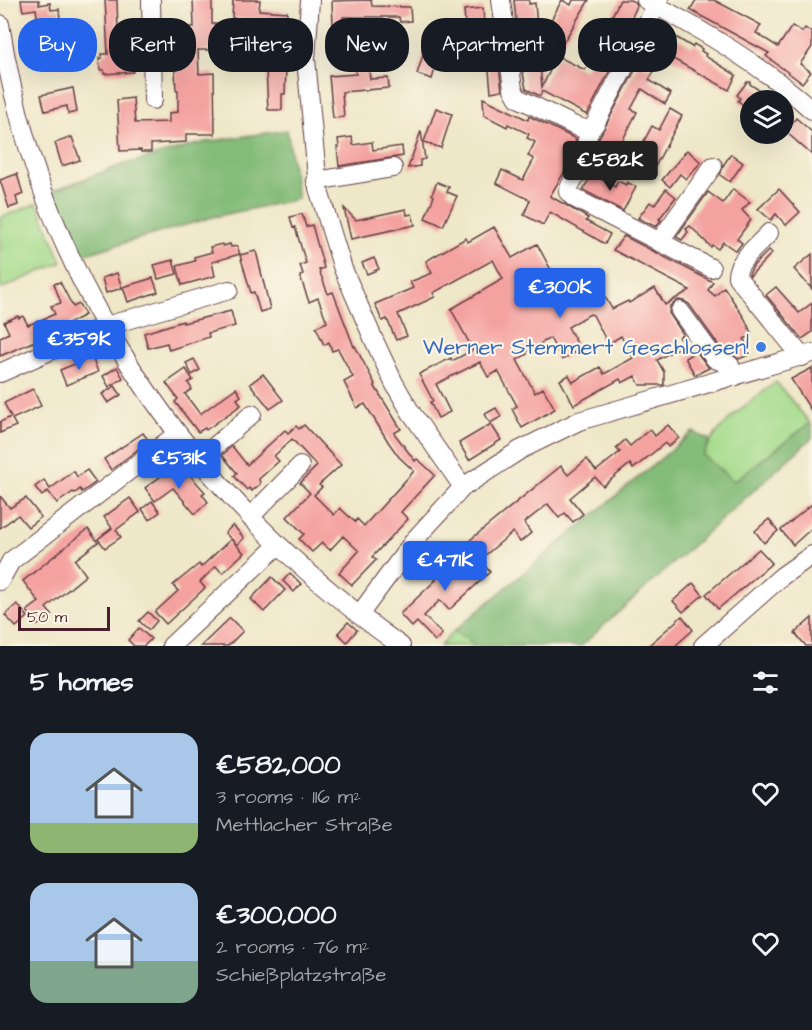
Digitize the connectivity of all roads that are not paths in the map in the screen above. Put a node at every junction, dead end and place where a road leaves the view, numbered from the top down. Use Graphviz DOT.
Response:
graph roads {
  1 [pos="151,0"];
  2 [pos="310,0"];
  3 [pos="501,0"];
  4 [pos="653,2"];
  5 [pos="0,24"];
  6 [pos="153,100"];
  7 [pos="812,110"];
  8 [pos="589,130"];
  9 [pos="713,166"];
  10 [pos="393,168"];
  11 [pos="316,181"];
  12 [pos="769,233"];
  13 [pos="659,242"];
  14 [pos="711,268"];
  15 [pos="229,290"];
  16 [pos="680,311"];
  17 [pos="106,326"];
  18 [pos="805,360"];
  19 [pos="0,373"];
  20 [pos="734,377"];
  21 [pos="252,414"];
  22 [pos="177,435"];
  23 [pos="199,460"];
  24 [pos="300,466"];
  25 [pos="463,487"];
  26 [pos="250,517"];
  27 [pos="277,546"];
  28 [pos="812,555"];
  29 [pos="0,581"];
  30 [pos="359,615"];
  31 [pos="393,644"];
  32 [pos="171,646"];
  33 [pos="703,646"];
  1 -- 6 [label="street"];
  2 -- 11 [label="street"];
  3 -- 8 [label="street"];
  4 -- 7 [label="street"];
  4 -- 8 [label="street"];
  5 -- 17 [label="street"];
  8 -- 13 [label="street"];
  9 -- 13 [label="street"];
  10 -- 11 [label="street"];
  11 -- 25 [label="street"];
  12 -- 18 [label="street"];
  13 -- 14 [label="street"];
  15 -- 17 [label="street"];
  16 -- 20 [label="street"];
  17 -- 19 [label="street"];
  17 -- 22 [label="street"];
  18 -- 20 [label="street"];
  20 -- 25 [label="street"];
  21 -- 23 [label="street"];
  22 -- 23 [label="street"];
  22 -- 29 [label="street"];
  23 -- 26 [label="street"];
  24 -- 26 [label="street"];
  25 -- 30 [label="street"];
  26 -- 27 [label="street"];
  27 -- 30 [label="street"];
  27 -- 32 [label="street"];
  28 -- 33 [label="street"];
  30 -- 31 [label="street"];
}
